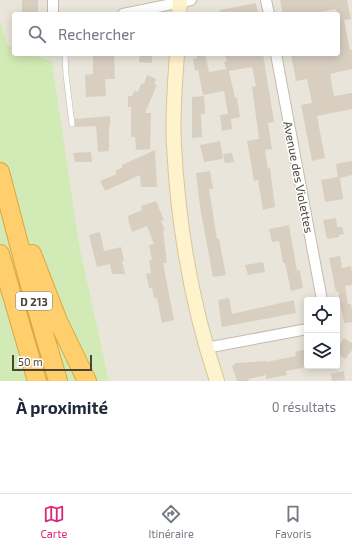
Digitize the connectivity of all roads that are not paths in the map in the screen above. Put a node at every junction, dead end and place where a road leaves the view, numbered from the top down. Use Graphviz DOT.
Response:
graph roads {
  1 [pos="53,0"];
  2 [pos="266,0"];
  3 [pos="182,4"];
  4 [pos="53,12"];
  5 [pos="135,12"];
  6 [pos="269,12"];
  7 [pos="65,56"];
  8 [pos="176,56"];
  9 [pos="276,56"];
  10 [pos="72,124"];
  11 [pos="0,172"];
  12 [pos="11,220"];
  13 [pos="0,254"];
  14 [pos="321,297"];
  15 [pos="304,329"];
  16 [pos="206,348"];
  17 [pos="37,381"];
  18 [pos="58,381"];
  19 [pos="87,381"];
  20 [pos="217,381"];
  1 -- 4 [label="street"];
  2 -- 6 [label="street"];
  3 -- 5 [label="street"];
  7 -- 10 [label="lane"];
  8 -- 16 [label="street"];
  9 -- 14 [label="street, Avenue des Violettes"];
  11 -- 12 [label="highway, D 213"];
  12 -- 18 [label="highway, D 213"];
  12 -- 19 [label="highway"];
  13 -- 17 [label="highway, D 213"];
  15 -- 16 [label="street"];
  16 -- 20 [label="street"];
}
